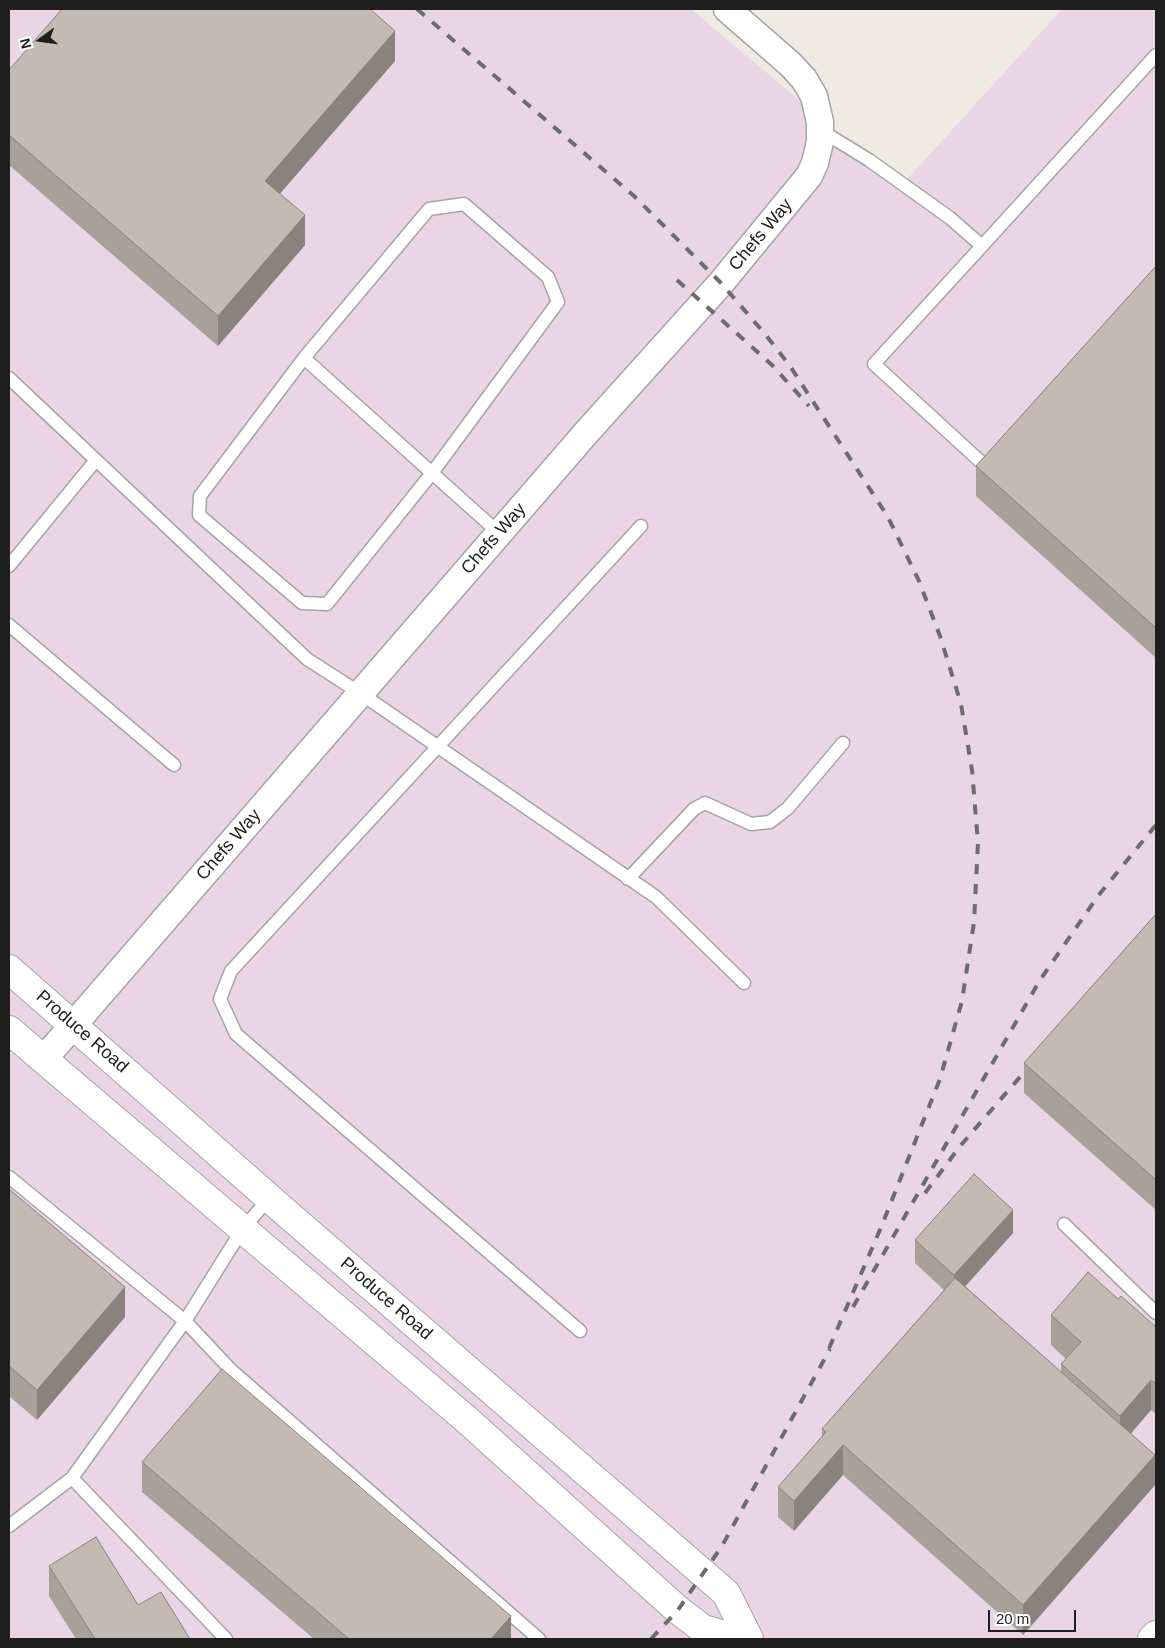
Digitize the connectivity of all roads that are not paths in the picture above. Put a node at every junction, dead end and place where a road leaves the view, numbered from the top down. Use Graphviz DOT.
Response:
graph roads {
  1 [pos="726,9"];
  2 [pos="1156,55"];
  3 [pos="820,130"];
  4 [pos="982,246"];
  5 [pos="304,358"];
  6 [pos="9,378"];
  7 [pos="96,460"];
  8 [pos="982,463"];
  9 [pos="432,473"];
  10 [pos="641,526"];
  11 [pos="499,533"];
  12 [pos="9,566"];
  13 [pos="9,625"];
  14 [pos="360,693"];
  15 [pos="843,742"];
  16 [pos="439,748"];
  17 [pos="174,765"];
  18 [pos="628,878"];
  19 [pos="9,969"];
  20 [pos="744,983"];
  21 [pos="74,1024"];
  22 [pos="9,1030"];
  23 [pos="44,1060"];
  24 [pos="9,1177"];
  25 [pos="269,1198"];
  26 [pos="1064,1224"];
  27 [pos="242,1230"];
  28 [pos="1156,1313"];
  29 [pos="185,1321"];
  30 [pos="580,1331"];
  31 [pos="72,1478"];
  32 [pos="9,1526"];
  33 [pos="1156,1635"];
  34 [pos="226,1639"];
  35 [pos="540,1639"];
  36 [pos="739,1639"];
  37 [pos="749,1639"];
  38 [pos="1152,1639"];
  1 -- 3 [label="street, Chefs Way"];
  2 -- 4 [label="lane"];
  3 -- 4 [label="lane"];
  3 -- 11 [label="street, Chefs Way"];
  4 -- 8 [label="lane"];
  5 -- 9 [label="lane"];
  5 -- 9 [label="lane"];
  5 -- 9 [label="lane"];
  6 -- 7 [label="lane"];
  7 -- 12 [label="lane"];
  7 -- 14 [label="lane"];
  9 -- 11 [label="lane"];
  10 -- 16 [label="lane"];
  11 -- 14 [label="street, Chefs Way"];
  13 -- 17 [label="lane"];
  14 -- 16 [label="lane"];
  14 -- 21 [label="street, Chefs Way"];
  15 -- 18 [label="lane"];
  16 -- 18 [label="lane"];
  16 -- 30 [label="lane"];
  18 -- 20 [label="lane"];
  19 -- 21 [label="street, Produce Road"];
  21 -- 23 [label="street, Chefs Way"];
  21 -- 25 [label="street, Produce Road"];
  22 -- 23 [label="street"];
  23 -- 27 [label="street"];
  24 -- 29 [label="lane"];
  25 -- 27 [label="lane"];
  25 -- 37 [label="street, Produce Road"];
  26 -- 28 [label="lane"];
  27 -- 29 [label="lane"];
  27 -- 36 [label="street"];
  29 -- 31 [label="lane"];
  29 -- 35 [label="lane"];
  31 -- 32 [label="lane"];
  31 -- 34 [label="lane"];
  33 -- 38 [label="street"];
}
